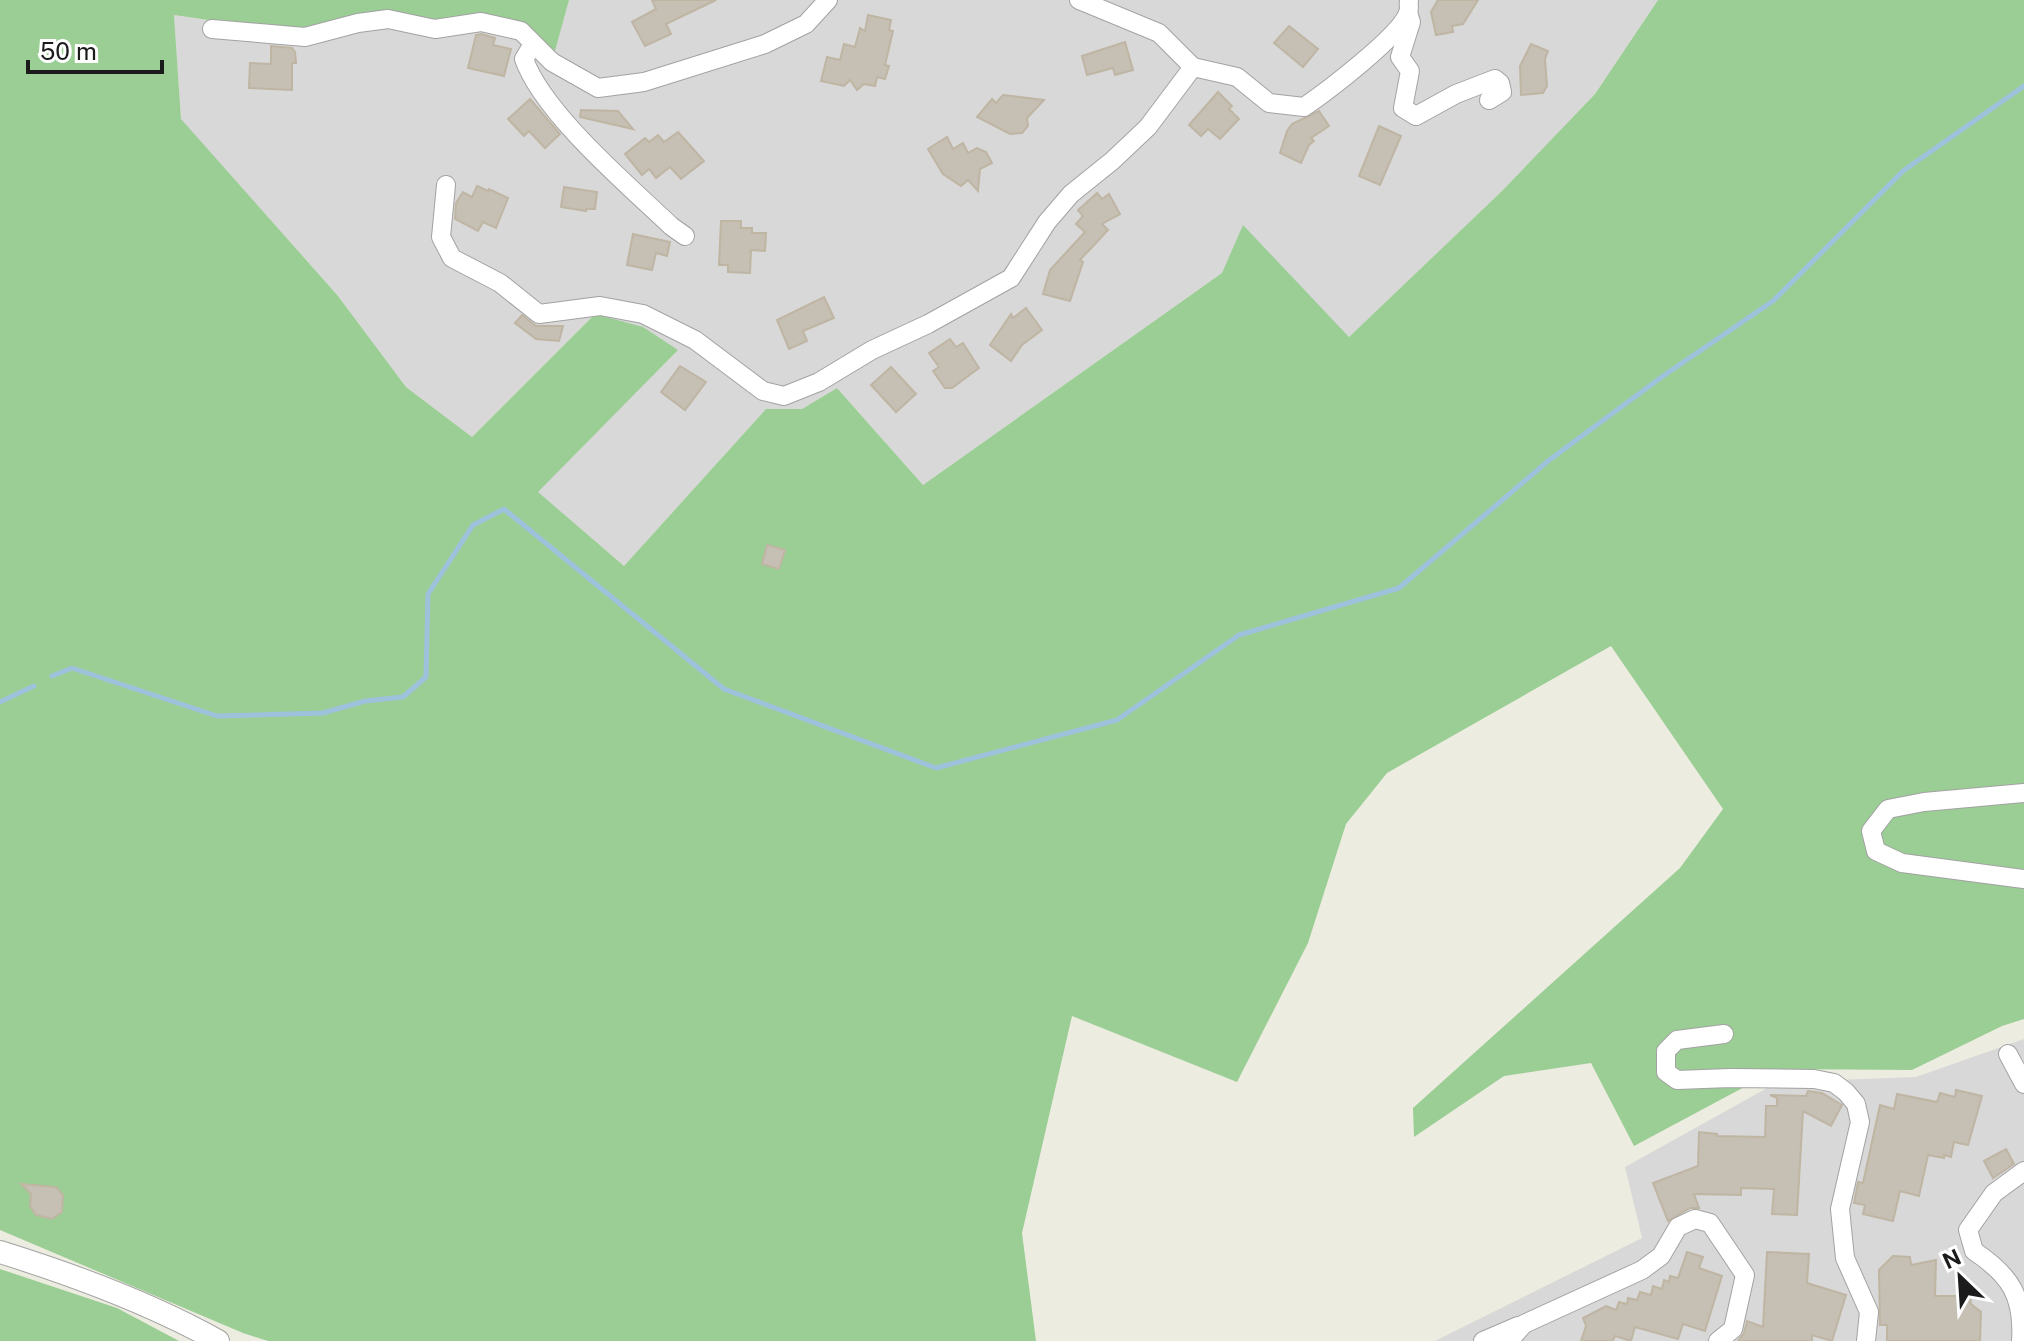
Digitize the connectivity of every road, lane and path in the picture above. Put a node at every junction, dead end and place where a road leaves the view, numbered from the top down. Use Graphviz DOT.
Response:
graph roads {
  1 [pos="828,0"];
  2 [pos="1079,0"];
  3 [pos="1408,7"];
  4 [pos="212,29"];
  5 [pos="533,44"];
  6 [pos="1193,67"];
  7 [pos="1489,100"];
  8 [pos="446,185"];
  9 [pos="685,236"];
  10 [pos="2024,793"];
  11 [pos="2024,879"];
  12 [pos="1724,1034"];
  13 [pos="2008,1054"];
  14 [pos="2024,1084"];
  15 [pos="2024,1171"];
  16 [pos="0,1252"];
  17 [pos="1524,1324"];
  18 [pos="218,1341"];
  19 [pos="1483,1341"];
  20 [pos="1509,1341"];
  21 [pos="1718,1341"];
  22 [pos="1866,1341"];
  23 [pos="2021,1341"];
  1 -- 5 [label="street"];
  2 -- 6 [label="street"];
  3 -- 6 [label="street"];
  3 -- 7 [label="street"];
  4 -- 5 [label="street"];
  5 -- 9 [label="street"];
  6 -- 8 [label="street"];
  10 -- 11 [label="street"];
  12 -- 22 [label="street"];
  13 -- 14 [label="street"];
  15 -- 23 [label="street"];
  16 -- 18 [label="street"];
  17 -- 19 [label="street"];
  17 -- 20 [label="street"];
  17 -- 21 [label="street"];
}
